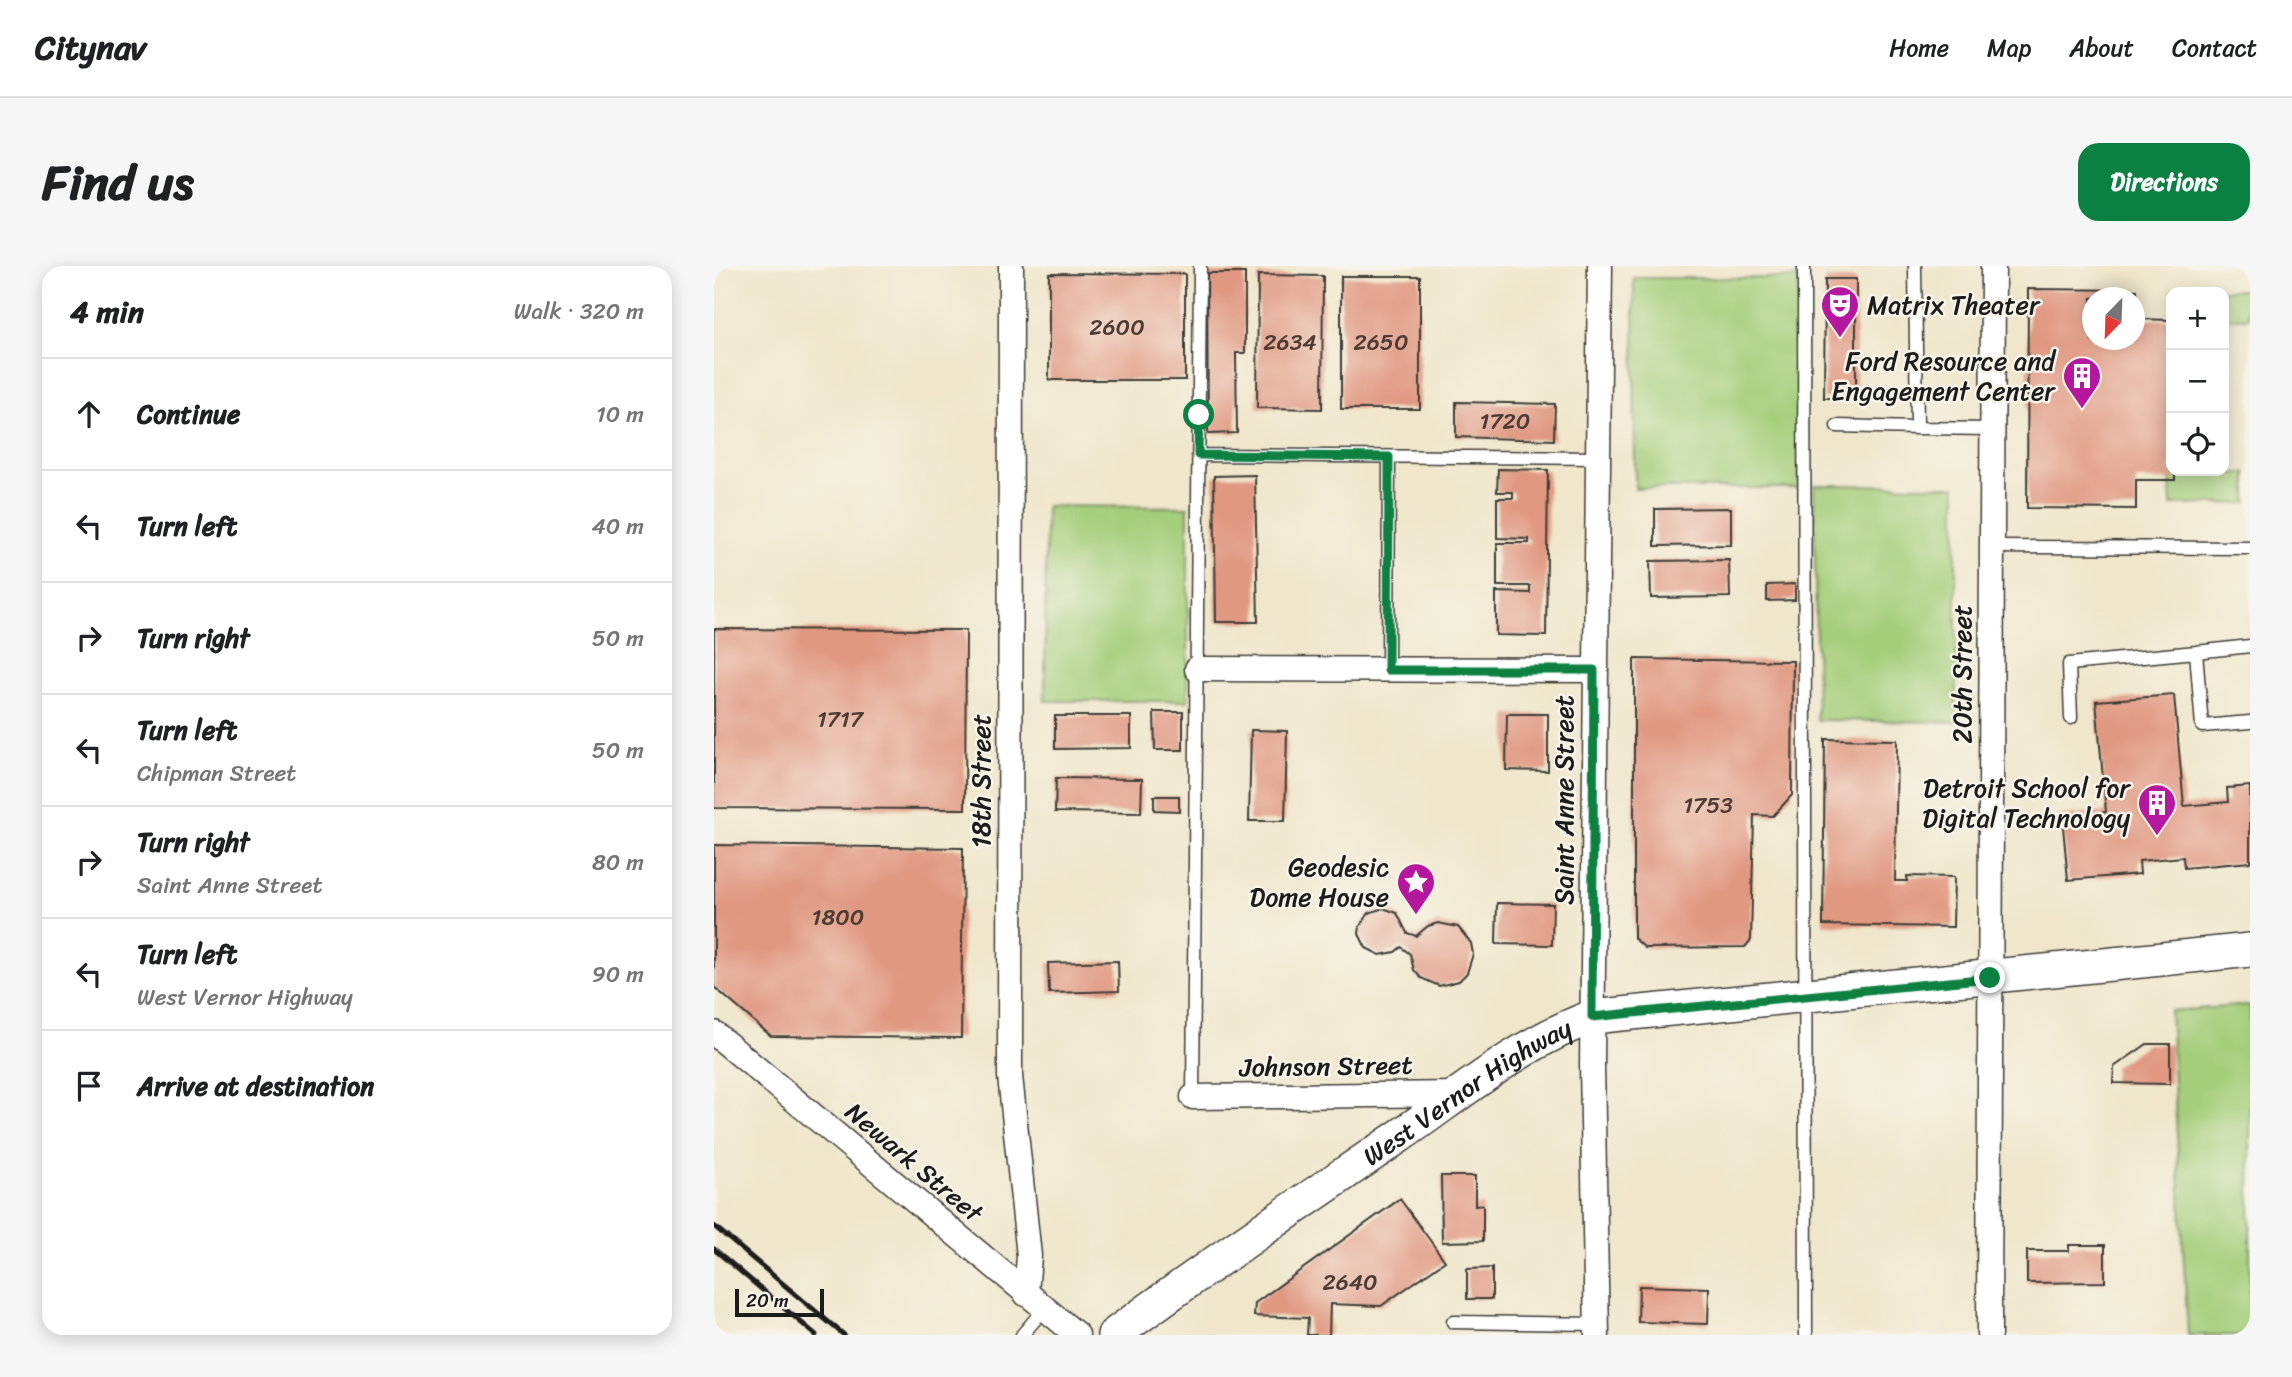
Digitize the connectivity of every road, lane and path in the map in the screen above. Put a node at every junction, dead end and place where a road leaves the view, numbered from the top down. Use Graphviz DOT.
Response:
graph roads {
  1 [pos="1011,266"];
  2 [pos="1200,266"];
  3 [pos="1600,266"];
  4 [pos="1804,266"];
  5 [pos="1914,266"];
  6 [pos="1993,266"];
  7 [pos="1837,426"];
  8 [pos="1917,428"];
  9 [pos="1992,429"];
  10 [pos="1198,455"];
  11 [pos="1389,457"];
  12 [pos="1600,458"];
  13 [pos="1992,547"];
  14 [pos="2250,548"];
  15 [pos="2250,646"];
  16 [pos="2196,652"];
  17 [pos="1197,669"];
  18 [pos="1388,670"];
  19 [pos="1594,670"];
  20 [pos="2071,718"];
  21 [pos="2250,722"];
  22 [pos="2250,950"];
  23 [pos="1990,978"];
  24 [pos="1805,996"];
  25 [pos="1592,1017"];
  26 [pos="714,1033"];
  27 [pos="1461,1094"];
  28 [pos="1193,1097"];
  29 [pos="1035,1302"];
  30 [pos="1452,1322"];
  31 [pos="1597,1330"];
  32 [pos="1022,1335"];
  33 [pos="1077,1335"];
  34 [pos="1114,1335"];
  35 [pos="1806,1335"];
  36 [pos="1989,1335"];
  1 -- 29 [label="street, 18th Street"];
  2 -- 10 [label="lane"];
  3 -- 12 [label="street, Saint Anne Street"];
  4 -- 24 [label="lane"];
  5 -- 8 [label="lane"];
  6 -- 9 [label="street, 20th Street"];
  7 -- 8 [label="lane"];
  8 -- 9 [label="lane"];
  9 -- 13 [label="street, 20th Street"];
  10 -- 11 [label="lane"];
  10 -- 17 [label="lane"];
  11 -- 12 [label="lane"];
  11 -- 18 [label="lane"];
  12 -- 19 [label="street, Saint Anne Street"];
  13 -- 14 [label="lane"];
  13 -- 23 [label="street, 20th Street"];
  15 -- 16 [label="lane"];
  16 -- 20 [label="lane"];
  16 -- 21 [label="lane"];
  17 -- 18 [label="street"];
  17 -- 28 [label="lane"];
  18 -- 19 [label="street"];
  19 -- 25 [label="street, Saint Anne Street"];
  22 -- 23 [label="street, West Vernor Highway"];
  23 -- 24 [label="street, West Vernor Highway"];
  23 -- 36 [label="street, 20th Street"];
  24 -- 25 [label="street, West Vernor Highway"];
  24 -- 35 [label="lane"];
  25 -- 27 [label="street, West Vernor Highway"];
  25 -- 31 [label="street, Saint Anne Street"];
  26 -- 29 [label="street, Newark Street"];
  27 -- 28 [label="street, Johnson Street"];
  27 -- 34 [label="street, West Vernor Highway"];
  29 -- 32 [label="lane"];
  29 -- 33 [label="street, Newark Street"];
  30 -- 31 [label="lane"];
}
